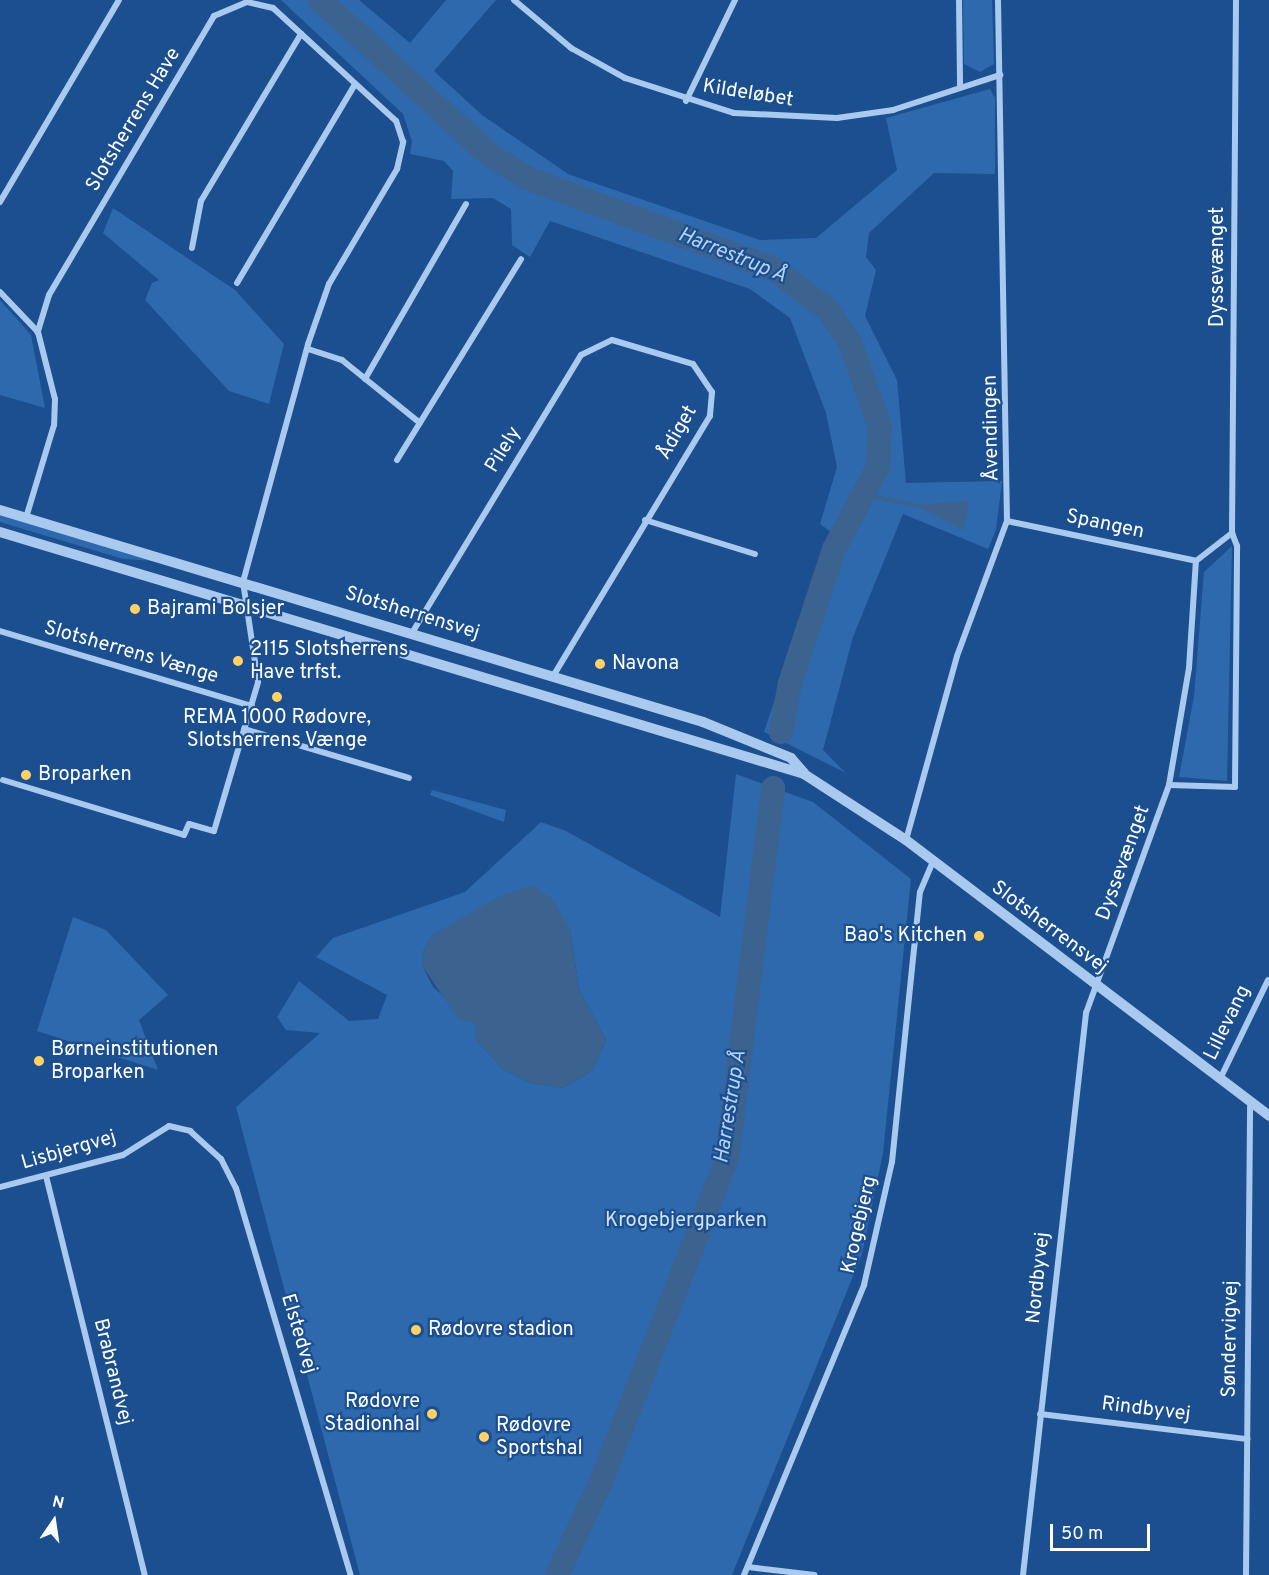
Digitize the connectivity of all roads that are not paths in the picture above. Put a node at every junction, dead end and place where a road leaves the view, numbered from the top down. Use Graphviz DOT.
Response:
graph roads {
  1 [pos="119,0"];
  2 [pos="514,0"];
  3 [pos="735,0"];
  4 [pos="959,0"];
  5 [pos="998,0"];
  6 [pos="1236,0"];
  7 [pos="301,34"];
  8 [pos="1000,75"];
  9 [pos="355,84"];
  10 [pos="960,87"];
  11 [pos="686,101"];
  12 [pos="0,202"];
  13 [pos="466,204"];
  14 [pos="192,248"];
  15 [pos="521,259"];
  16 [pos="237,283"];
  17 [pos="0,292"];
  18 [pos="38,332"];
  19 [pos="308,349"];
  20 [pos="658,353"];
  21 [pos="365,379"];
  22 [pos="420,423"];
  23 [pos="397,460"];
  24 [pos="0,510"];
  25 [pos="26,518"];
  26 [pos="645,520"];
  27 [pos="1007,521"];
  28 [pos="0,532"];
  29 [pos="1232,533"];
  30 [pos="755,554"];
  31 [pos="1196,561"];
  32 [pos="243,582"];
  33 [pos="246,607"];
  34 [pos="0,631"];
  35 [pos="412,633"];
  36 [pos="554,675"];
  37 [pos="252,706"];
  38 [pos="244,729"];
  39 [pos="804,774"];
  40 [pos="409,778"];
  41 [pos="3,780"];
  42 [pos="1169,785"];
  43 [pos="906,840"];
  44 [pos="933,862"];
  45 [pos="1268,980"];
  46 [pos="1096,986"];
  47 [pos="1219,1080"];
  48 [pos="1250,1103"];
  49 [pos="1269,1116"];
  50 [pos="177,1126"];
  51 [pos="46,1176"];
  52 [pos="0,1187"];
  53 [pos="1040,1414"];
  54 [pos="1247,1439"];
  55 [pos="748,1567"];
  56 [pos="145,1575"];
  57 [pos="351,1575"];
  58 [pos="744,1575"];
  59 [pos="815,1575"];
  60 [pos="1023,1575"];
  61 [pos="1246,1575"];
  1 -- 12 [label="street"];
  2 -- 11 [label="street, Kildeløbet"];
  3 -- 11 [label="street"];
  4 -- 10 [label="street"];
  5 -- 8 [label="street, Åvendingen"];
  6 -- 29 [label="street, Dyssevænget"];
  7 -- 9 [label="street, Slotsherrens Have"];
  7 -- 14 [label="street"];
  7 -- 18 [label="street, Slotsherrens Have"];
  8 -- 10 [label="street, Kildeløbet"];
  8 -- 27 [label="street, Åvendingen"];
  9 -- 16 [label="street"];
  9 -- 19 [label="street, Slotsherrens Have"];
  10 -- 11 [label="street, Kildeløbet"];
  13 -- 21 [label="street"];
  15 -- 22 [label="street"];
  17 -- 18 [label="street"];
  18 -- 25 [label="street"];
  19 -- 21 [label="street"];
  19 -- 32 [label="street, Slotsherrens Have"];
  20 -- 26 [label="street, Ådiget"];
  20 -- 35 [label="street, Pilely"];
  21 -- 22 [label="street"];
  22 -- 23 [label="street"];
  24 -- 25 [label="street, Slotsherrensvej"];
  25 -- 32 [label="street, Slotsherrensvej"];
  26 -- 30 [label="street"];
  26 -- 36 [label="street, Ådiget"];
  27 -- 31 [label="street, Spangen"];
  27 -- 43 [label="street, Åvendingen"];
  28 -- 33 [label="street, Slotsherrensvej"];
  29 -- 31 [label="street"];
  29 -- 42 [label="street, Dyssevænget"];
  31 -- 42 [label="street, Dyssevænget"];
  32 -- 33 [label="street"];
  32 -- 35 [label="street, Slotsherrensvej"];
  33 -- 37 [label="street"];
  33 -- 39 [label="street, Slotsherrensvej"];
  34 -- 37 [label="street, Slotsherrens Vænge"];
  35 -- 36 [label="street, Slotsherrensvej"];
  36 -- 39 [label="street, Slotsherrensvej"];
  37 -- 38 [label="street"];
  38 -- 40 [label="street"];
  38 -- 41 [label="street"];
  39 -- 43 [label="street, Slotsherrensvej"];
  42 -- 46 [label="street, Dyssevænget"];
  43 -- 44 [label="street, Slotsherrensvej"];
  44 -- 46 [label="street, Slotsherrensvej"];
  44 -- 55 [label="street, Krogebjerg"];
  45 -- 47 [label="street, Lillevang"];
  46 -- 47 [label="street, Slotsherrensvej"];
  46 -- 53 [label="street, Nordbyvej"];
  47 -- 48 [label="street, Slotsherrensvej"];
  48 -- 49 [label="street, Slotsherrensvej"];
  48 -- 54 [label="street, Søndervigvej"];
  50 -- 51 [label="street, Lisbjergvej"];
  50 -- 57 [label="street, Elstedvej"];
  51 -- 52 [label="street, Lisbjergvej"];
  51 -- 56 [label="street, Brabrandvej"];
  53 -- 54 [label="street, Rindbyvej"];
  53 -- 60 [label="street, Nordbyvej"];
  54 -- 61 [label="street, Søndervigvej"];
  55 -- 58 [label="street, Krogebjerg"];
  55 -- 59 [label="street"];
}
